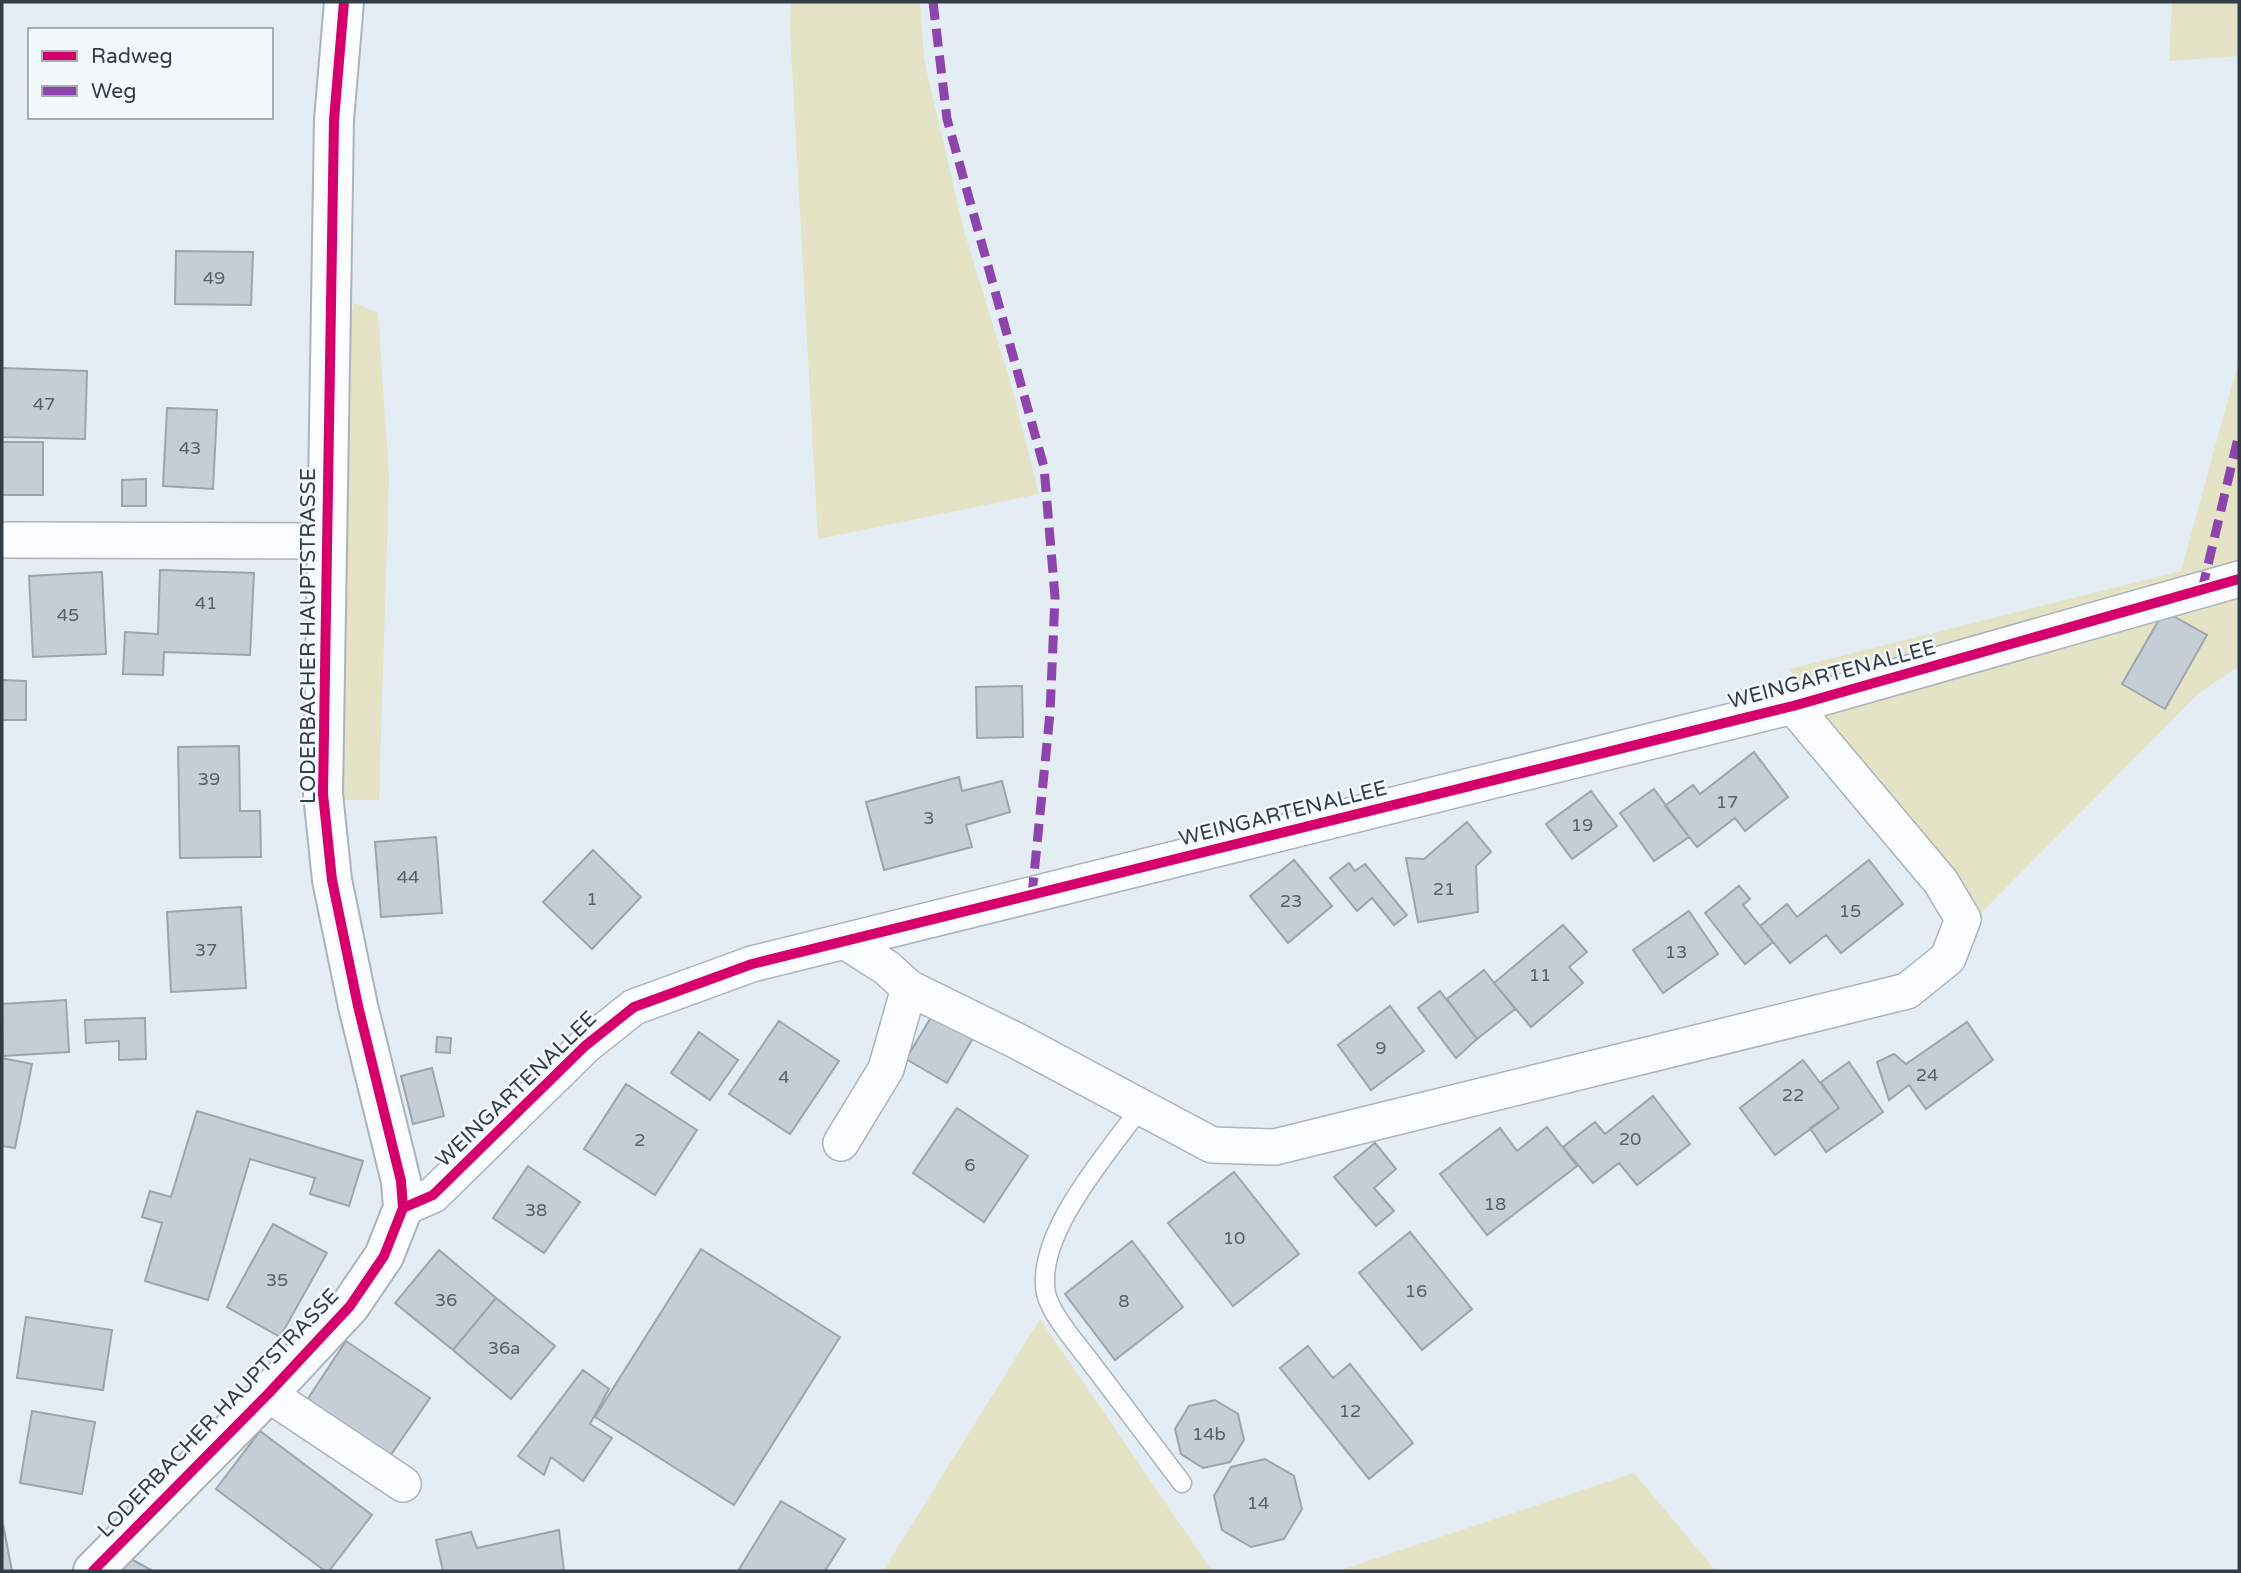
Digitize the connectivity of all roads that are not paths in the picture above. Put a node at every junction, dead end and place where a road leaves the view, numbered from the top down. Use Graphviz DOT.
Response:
graph roads {
  1 [pos="344,2"];
  2 [pos="7,540"];
  3 [pos="327,541"];
  4 [pos="2239,579"];
  5 [pos="1793,706"];
  6 [pos="845,941"];
  7 [pos="909,988"];
  8 [pos="1140,1107"];
  9 [pos="841,1143"];
  10 [pos="403,1208"];
  11 [pos="268,1394"];
  12 [pos="1182,1483"];
  13 [pos="402,1484"];
  14 [pos="93,1571"];
  1 -- 3 [label="street, LODERBACHER HAUPTSTRASSE"];
  2 -- 3 [label="street, LODERBACHER HAUPTSTRASSE"];
  3 -- 10 [label="street, LODERBACHER HAUPTSTRASSE"];
  4 -- 5 [label="street, WEINGARTENALLEE"];
  5 -- 6 [label="street, WEINGARTENALLEE"];
  5 -- 8 [label="street, WEINGARTENALLEE"];
  6 -- 7 [label="street, WEINGARTENALLEE"];
  6 -- 10 [label="street, WEINGARTENALLEE"];
  7 -- 8 [label="street, WEINGARTENALLEE"];
  7 -- 9 [label="street"];
  8 -- 12 [label="lane"];
  10 -- 11 [label="street, LODERBACHER HAUPTSTRASSE"];
  11 -- 13 [label="street, LODERBACHER HAUPTSTRASSE"];
  11 -- 14 [label="street, LODERBACHER HAUPTSTRASSE"];
}
